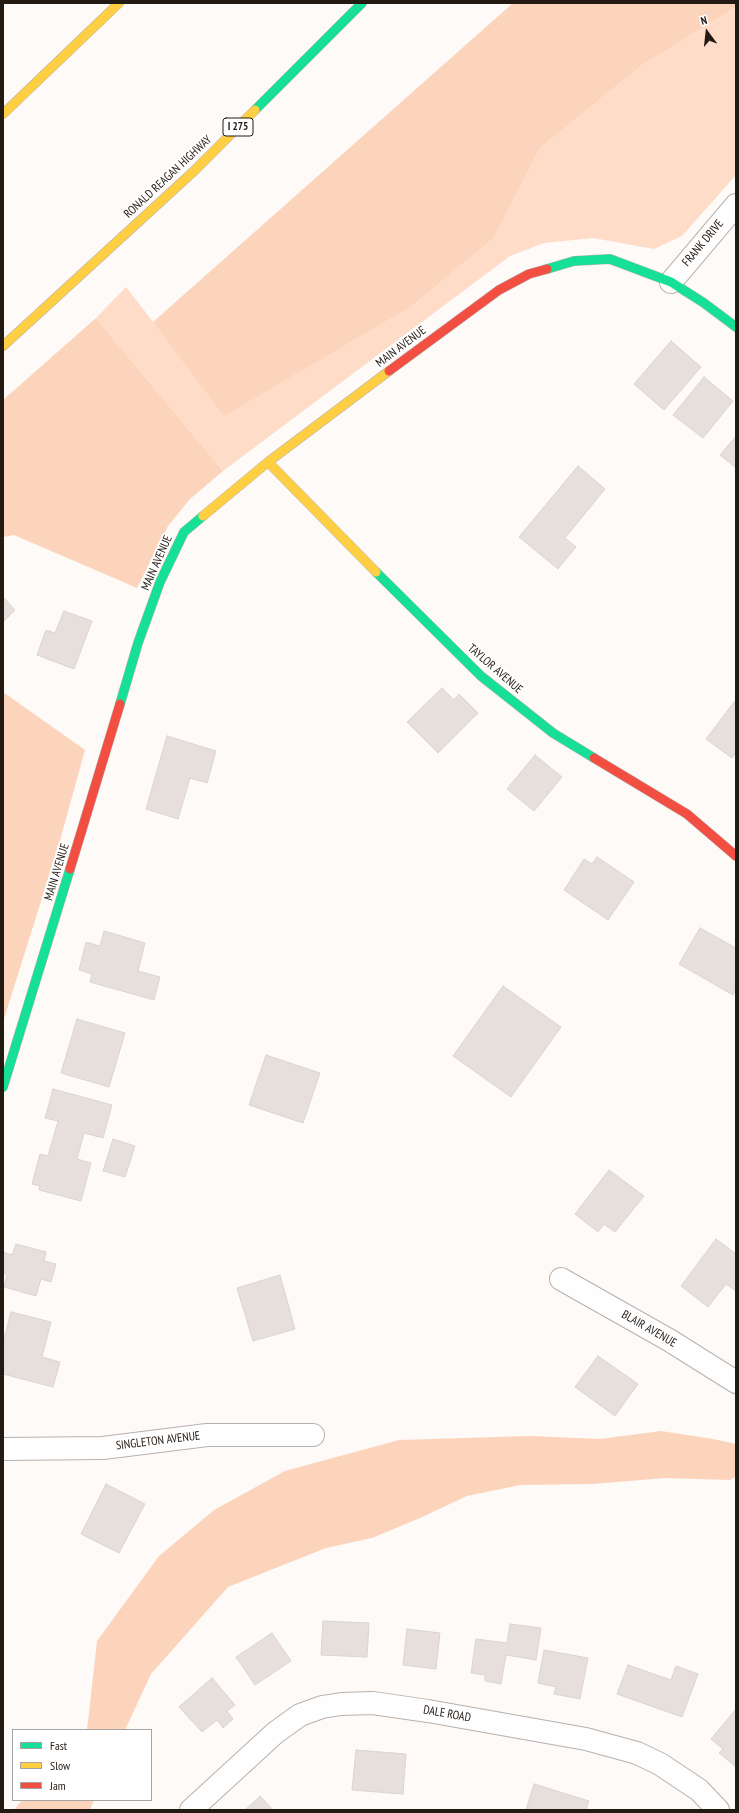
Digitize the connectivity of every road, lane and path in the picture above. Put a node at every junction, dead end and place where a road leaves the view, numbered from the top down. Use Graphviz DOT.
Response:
graph roads {
  1 [pos="119,3"];
  2 [pos="362,3"];
  3 [pos="3,114"];
  4 [pos="736,205"];
  5 [pos="671,282"];
  6 [pos="736,327"];
  7 [pos="3,346"];
  8 [pos="268,462"];
  9 [pos="736,856"];
  10 [pos="3,1087"];
  11 [pos="561,1279"];
  12 [pos="736,1382"];
  13 [pos="313,1435"];
  14 [pos="3,1450"];
  15 [pos="191,1810"];
  16 [pos="718,1810"];
  1 -- 3 [label="main road"];
  2 -- 7 [label="main road, RONALD REAGAN HIGHWAY / I 275"];
  4 -- 5 [label="street, FRANK DRIVE"];
  5 -- 6 [label="main road, MAIN AVENUE"];
  5 -- 8 [label="main road, MAIN AVENUE"];
  8 -- 9 [label="main road, TAYLOR AVENUE"];
  8 -- 10 [label="main road, MAIN AVENUE"];
  11 -- 12 [label="street, BLAIR AVENUE"];
  13 -- 14 [label="street, SINGLETON AVENUE"];
  15 -- 16 [label="street, DALE ROAD"];
}
